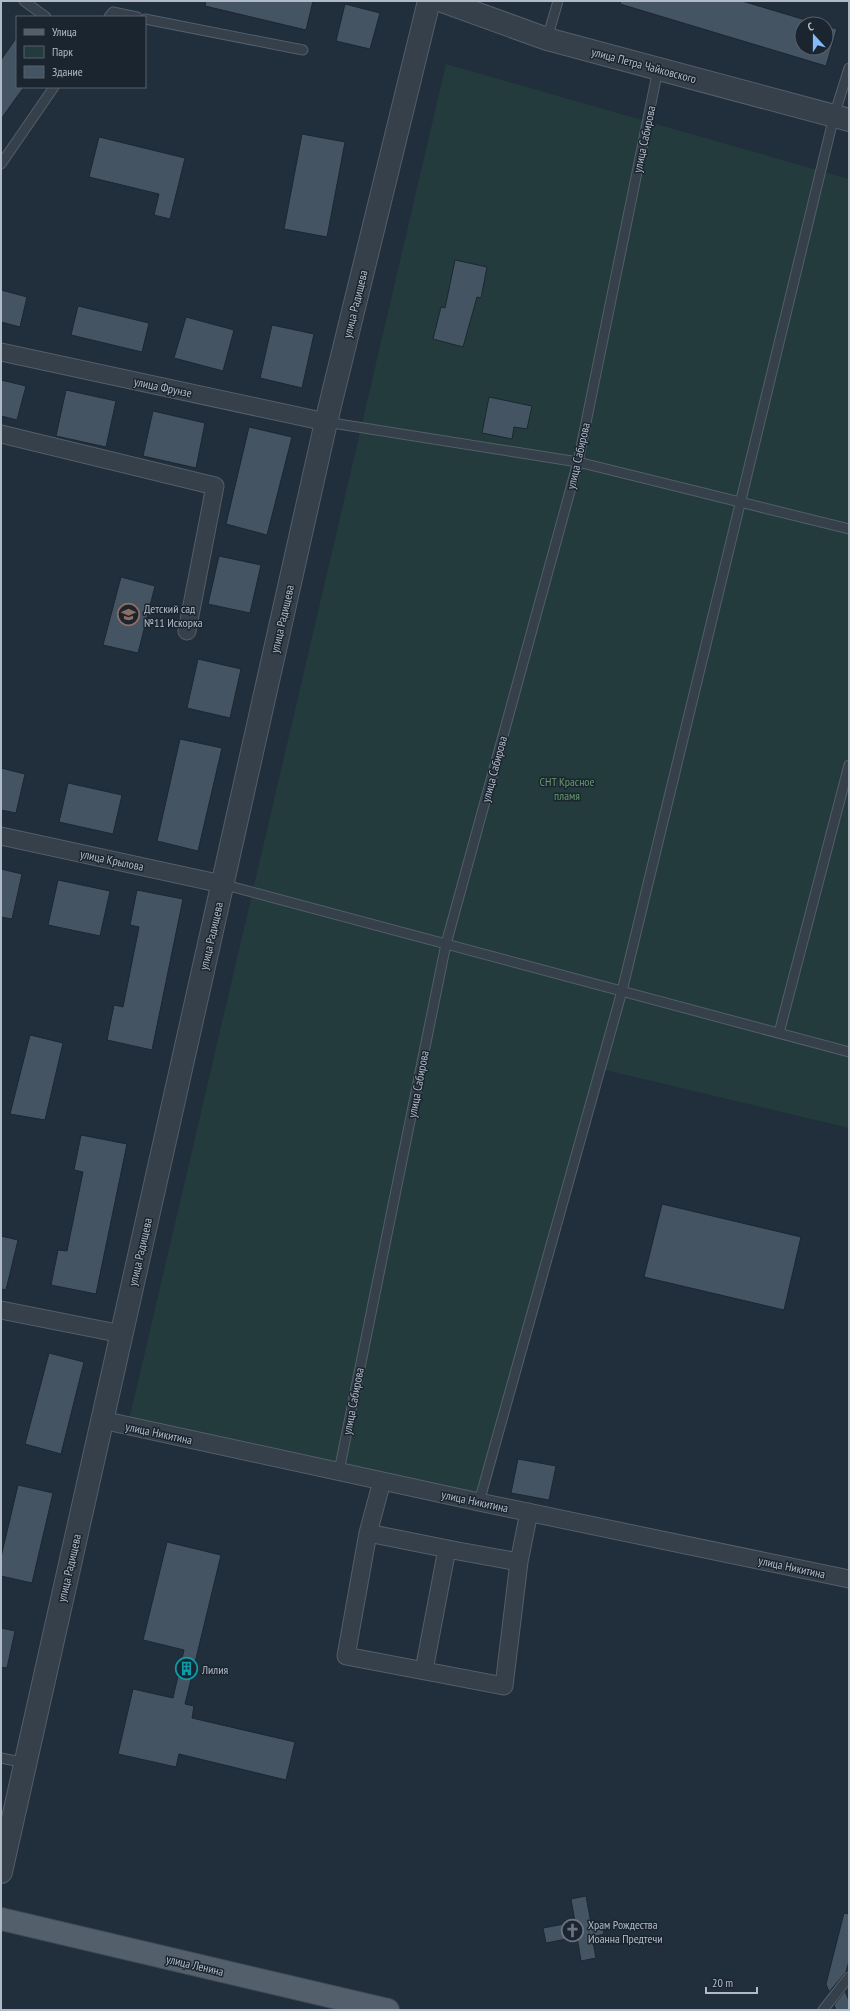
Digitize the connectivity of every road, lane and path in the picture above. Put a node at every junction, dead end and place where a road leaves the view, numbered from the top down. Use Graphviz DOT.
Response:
graph roads {
  1 [pos="24,1"];
  2 [pos="429,1"];
  3 [pos="442,1"];
  4 [pos="558,1"];
  5 [pos="45,16"];
  6 [pos="110,16"];
  7 [pos="132,16"];
  8 [pos="146,19"];
  9 [pos="547,39"];
  10 [pos="303,50"];
  11 [pos="849,68"];
  12 [pos="658,69"];
  13 [pos="53,88"];
  14 [pos="841,118"];
  15 [pos="1,164"];
  16 [pos="1,352"];
  17 [pos="326,422"];
  18 [pos="1,434"];
  19 [pos="578,462"];
  20 [pos="740,502"];
  21 [pos="849,529"];
  22 [pos="187,630"];
  23 [pos="849,766"];
  24 [pos="1,836"];
  25 [pos="222,884"];
  26 [pos="446,944"];
  27 [pos="622,991"];
  28 [pos="779,1033"];
  29 [pos="849,1052"];
  30 [pos="1,1310"];
  31 [pos="122,1334"];
  32 [pos="102,1420"];
  33 [pos="339,1472"];
  34 [pos="382,1481"];
  35 [pos="479,1502"];
  36 [pos="529,1512"];
  37 [pos="368,1533"];
  38 [pos="447,1549"];
  39 [pos="519,1562"];
  40 [pos="849,1579"];
  41 [pos="424,1670"];
  42 [pos="1,1758"];
  43 [pos="26,1763"];
  44 [pos="1,1872"];
  45 [pos="1,1919"];
  46 [pos="849,1977"];
  47 [pos="388,2010"];
  48 [pos="823,2010"];
  1 -- 5 [label="lane"];
  2 -- 17 [label="street, улица Радищева"];
  3 -- 9 [label="street, улица Петра Чайковского"];
  4 -- 9 [label="lane"];
  6 -- 7 [label="lane"];
  8 -- 10 [label="lane"];
  9 -- 12 [label="street, улица Петра Чайковского"];
  11 -- 14 [label="lane"];
  12 -- 14 [label="street, улица Петра Чайковского"];
  12 -- 19 [label="lane, улица Сабирова"];
  13 -- 15 [label="lane"];
  14 -- 20 [label="lane"];
  16 -- 17 [label="street, улица Фрунзе"];
  17 -- 19 [label="lane"];
  17 -- 25 [label="street, улица Радищева"];
  18 -- 22 [label="street"];
  19 -- 20 [label="lane"];
  19 -- 26 [label="lane, улица Сабирова"];
  20 -- 21 [label="lane"];
  20 -- 27 [label="lane"];
  23 -- 28 [label="lane"];
  24 -- 25 [label="street, улица Крылова"];
  25 -- 26 [label="lane"];
  25 -- 31 [label="street, улица Радищева"];
  26 -- 27 [label="lane"];
  26 -- 33 [label="lane, улица Сабирова"];
  27 -- 28 [label="lane"];
  27 -- 35 [label="lane"];
  28 -- 29 [label="lane"];
  30 -- 31 [label="street"];
  31 -- 32 [label="street, улица Радищева"];
  32 -- 33 [label="street, улица Никитина"];
  32 -- 43 [label="street, улица Радищева"];
  33 -- 34 [label="street, улица Никитина"];
  34 -- 35 [label="street, улица Никитина"];
  34 -- 37 [label="street"];
  35 -- 36 [label="street, улица Никитина"];
  36 -- 39 [label="street"];
  36 -- 40 [label="street, улица Никитина"];
  37 -- 38 [label="street"];
  37 -- 41 [label="street"];
  38 -- 39 [label="street"];
  38 -- 41 [label="street"];
  39 -- 41 [label="street"];
  42 -- 43 [label="lane"];
  43 -- 44 [label="street, улица Радищева"];
  45 -- 47 [label="main road, улица Ленина"];
  46 -- 48 [label="lane"];
}
